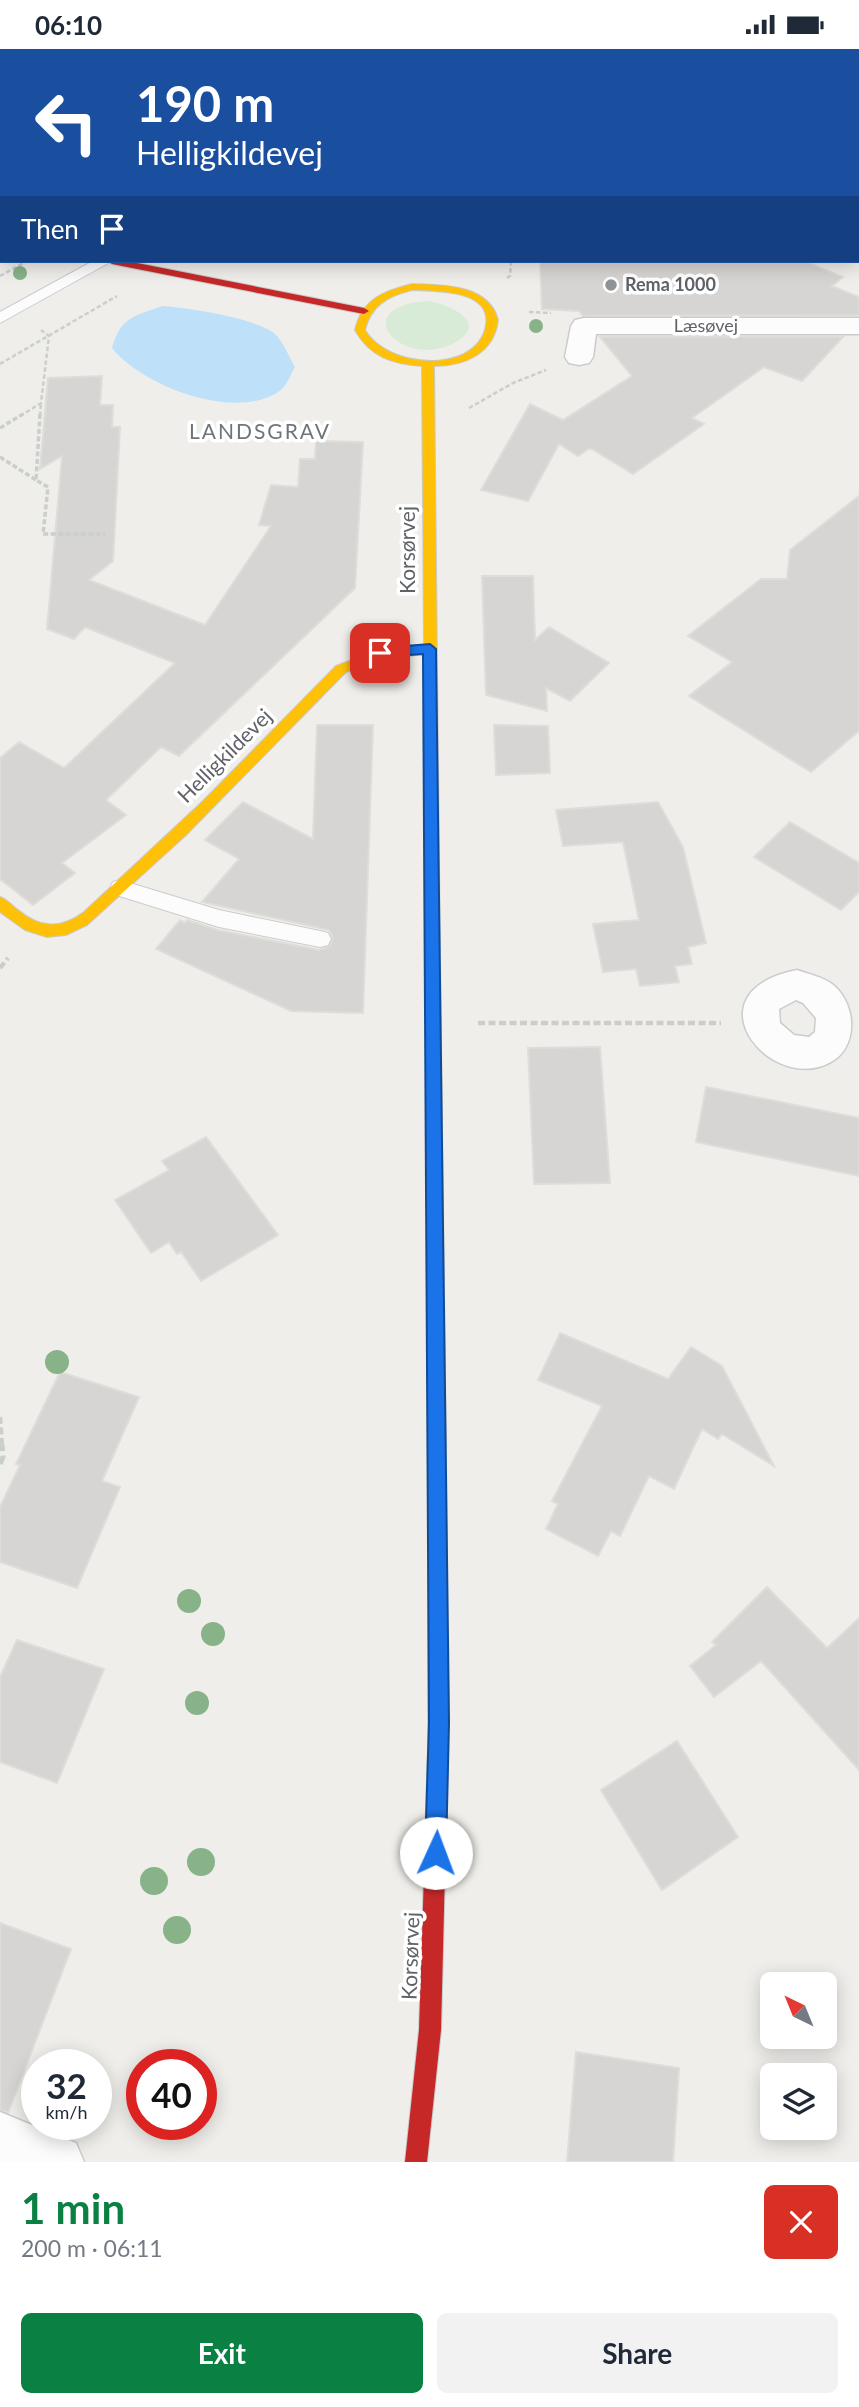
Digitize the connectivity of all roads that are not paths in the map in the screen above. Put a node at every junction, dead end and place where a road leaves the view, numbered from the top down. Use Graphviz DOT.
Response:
graph roads {
  1 [pos="100,263"];
  2 [pos="122,263"];
  3 [pos="364,311"];
  4 [pos="6,314"];
  5 [pos="859,326"];
  6 [pos="579,357"];
  7 [pos="428,364"];
  8 [pos="430,649"];
  9 [pos="120,888"];
  10 [pos="0,903"];
  11 [pos="320,939"];
  12 [pos="847,1048"];
  13 [pos="0,2139"];
  14 [pos="57,2162"];
  15 [pos="416,2162"];
  1 -- 4 [label="lane"];
  2 -- 3 [label="street"];
  3 -- 7 [label="street"];
  3 -- 7 [label="street"];
  5 -- 6 [label="street, Læsøvej"];
  7 -- 8 [label="street, Korsørvej"];
  8 -- 9 [label="street, Helligkildevej"];
  8 -- 15 [label="street, Korsørvej"];
  9 -- 10 [label="street, Helligkildevej"];
  9 -- 11 [label="lane"];
  12 -- 12 [label="street"];
  13 -- 14 [label="street"];
}
